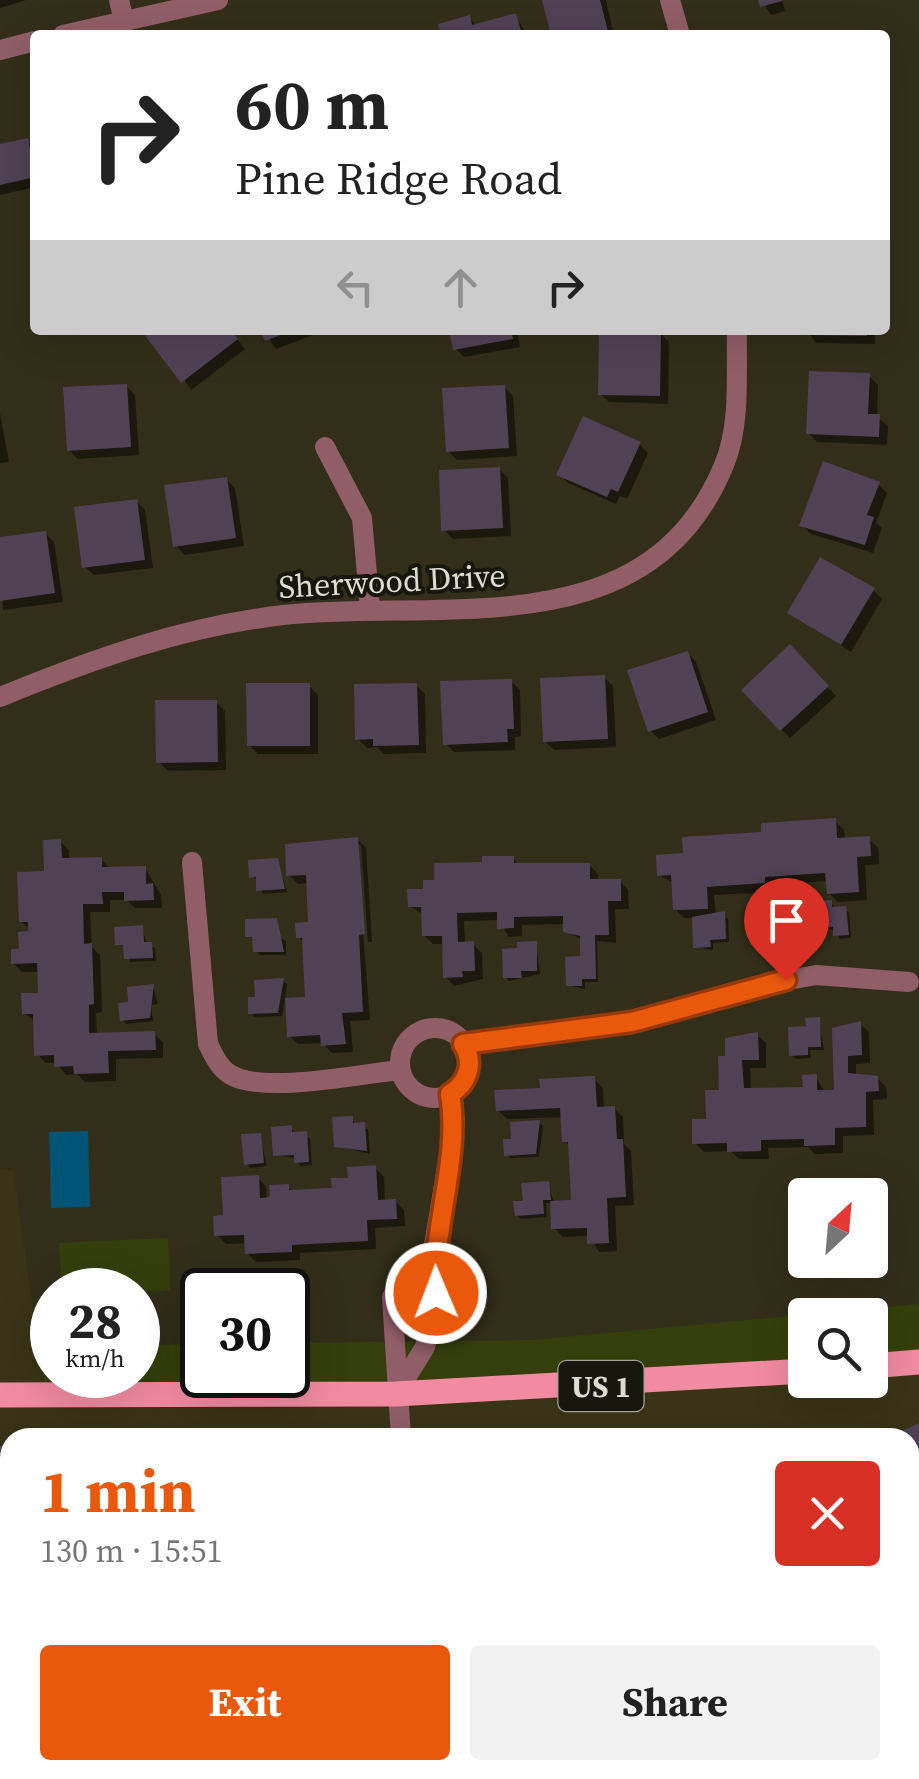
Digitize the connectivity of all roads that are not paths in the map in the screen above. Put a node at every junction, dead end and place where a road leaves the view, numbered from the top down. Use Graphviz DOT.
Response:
graph roads {
  1 [pos="218,0"];
  2 [pos="670,0"];
  3 [pos="121,10"];
  4 [pos="75,30"];
  5 [pos="679,30"];
  6 [pos="30,43"];
  7 [pos="0,50"];
  8 [pos="737,335"];
  9 [pos="325,448"];
  10 [pos="370,608"];
  11 [pos="0,697"];
  12 [pos="192,862"];
  13 [pos="909,982"];
  14 [pos="463,1044"];
  15 [pos="400,1070"];
  16 [pos="450,1094"];
  17 [pos="433,1251"];
  18 [pos="919,1362"];
  19 [pos="888,1365"];
  20 [pos="788,1371"];
  21 [pos="396,1394"];
  22 [pos="0,1395"];
  23 [pos="400,1428"];
  1 -- 3 [label="street"];
  2 -- 5 [label="street"];
  3 -- 4 [label="street"];
  6 -- 7 [label="street"];
  8 -- 10 [label="street, Sherwood Drive"];
  9 -- 10 [label="street"];
  10 -- 11 [label="street, Sherwood Drive"];
  12 -- 15 [label="street"];
  13 -- 14 [label="street"];
  14 -- 15 [label="street"];
  14 -- 16 [label="street"];
  15 -- 16 [label="street"];
  16 -- 17 [label="street"];
  17 -- 21 [label="street"];
  17 -- 21 [label="street"];
  18 -- 19 [label="main road"];
  20 -- 21 [label="main road, US 1"];
  21 -- 22 [label="main road, US 1"];
  21 -- 23 [label="street"];
}
